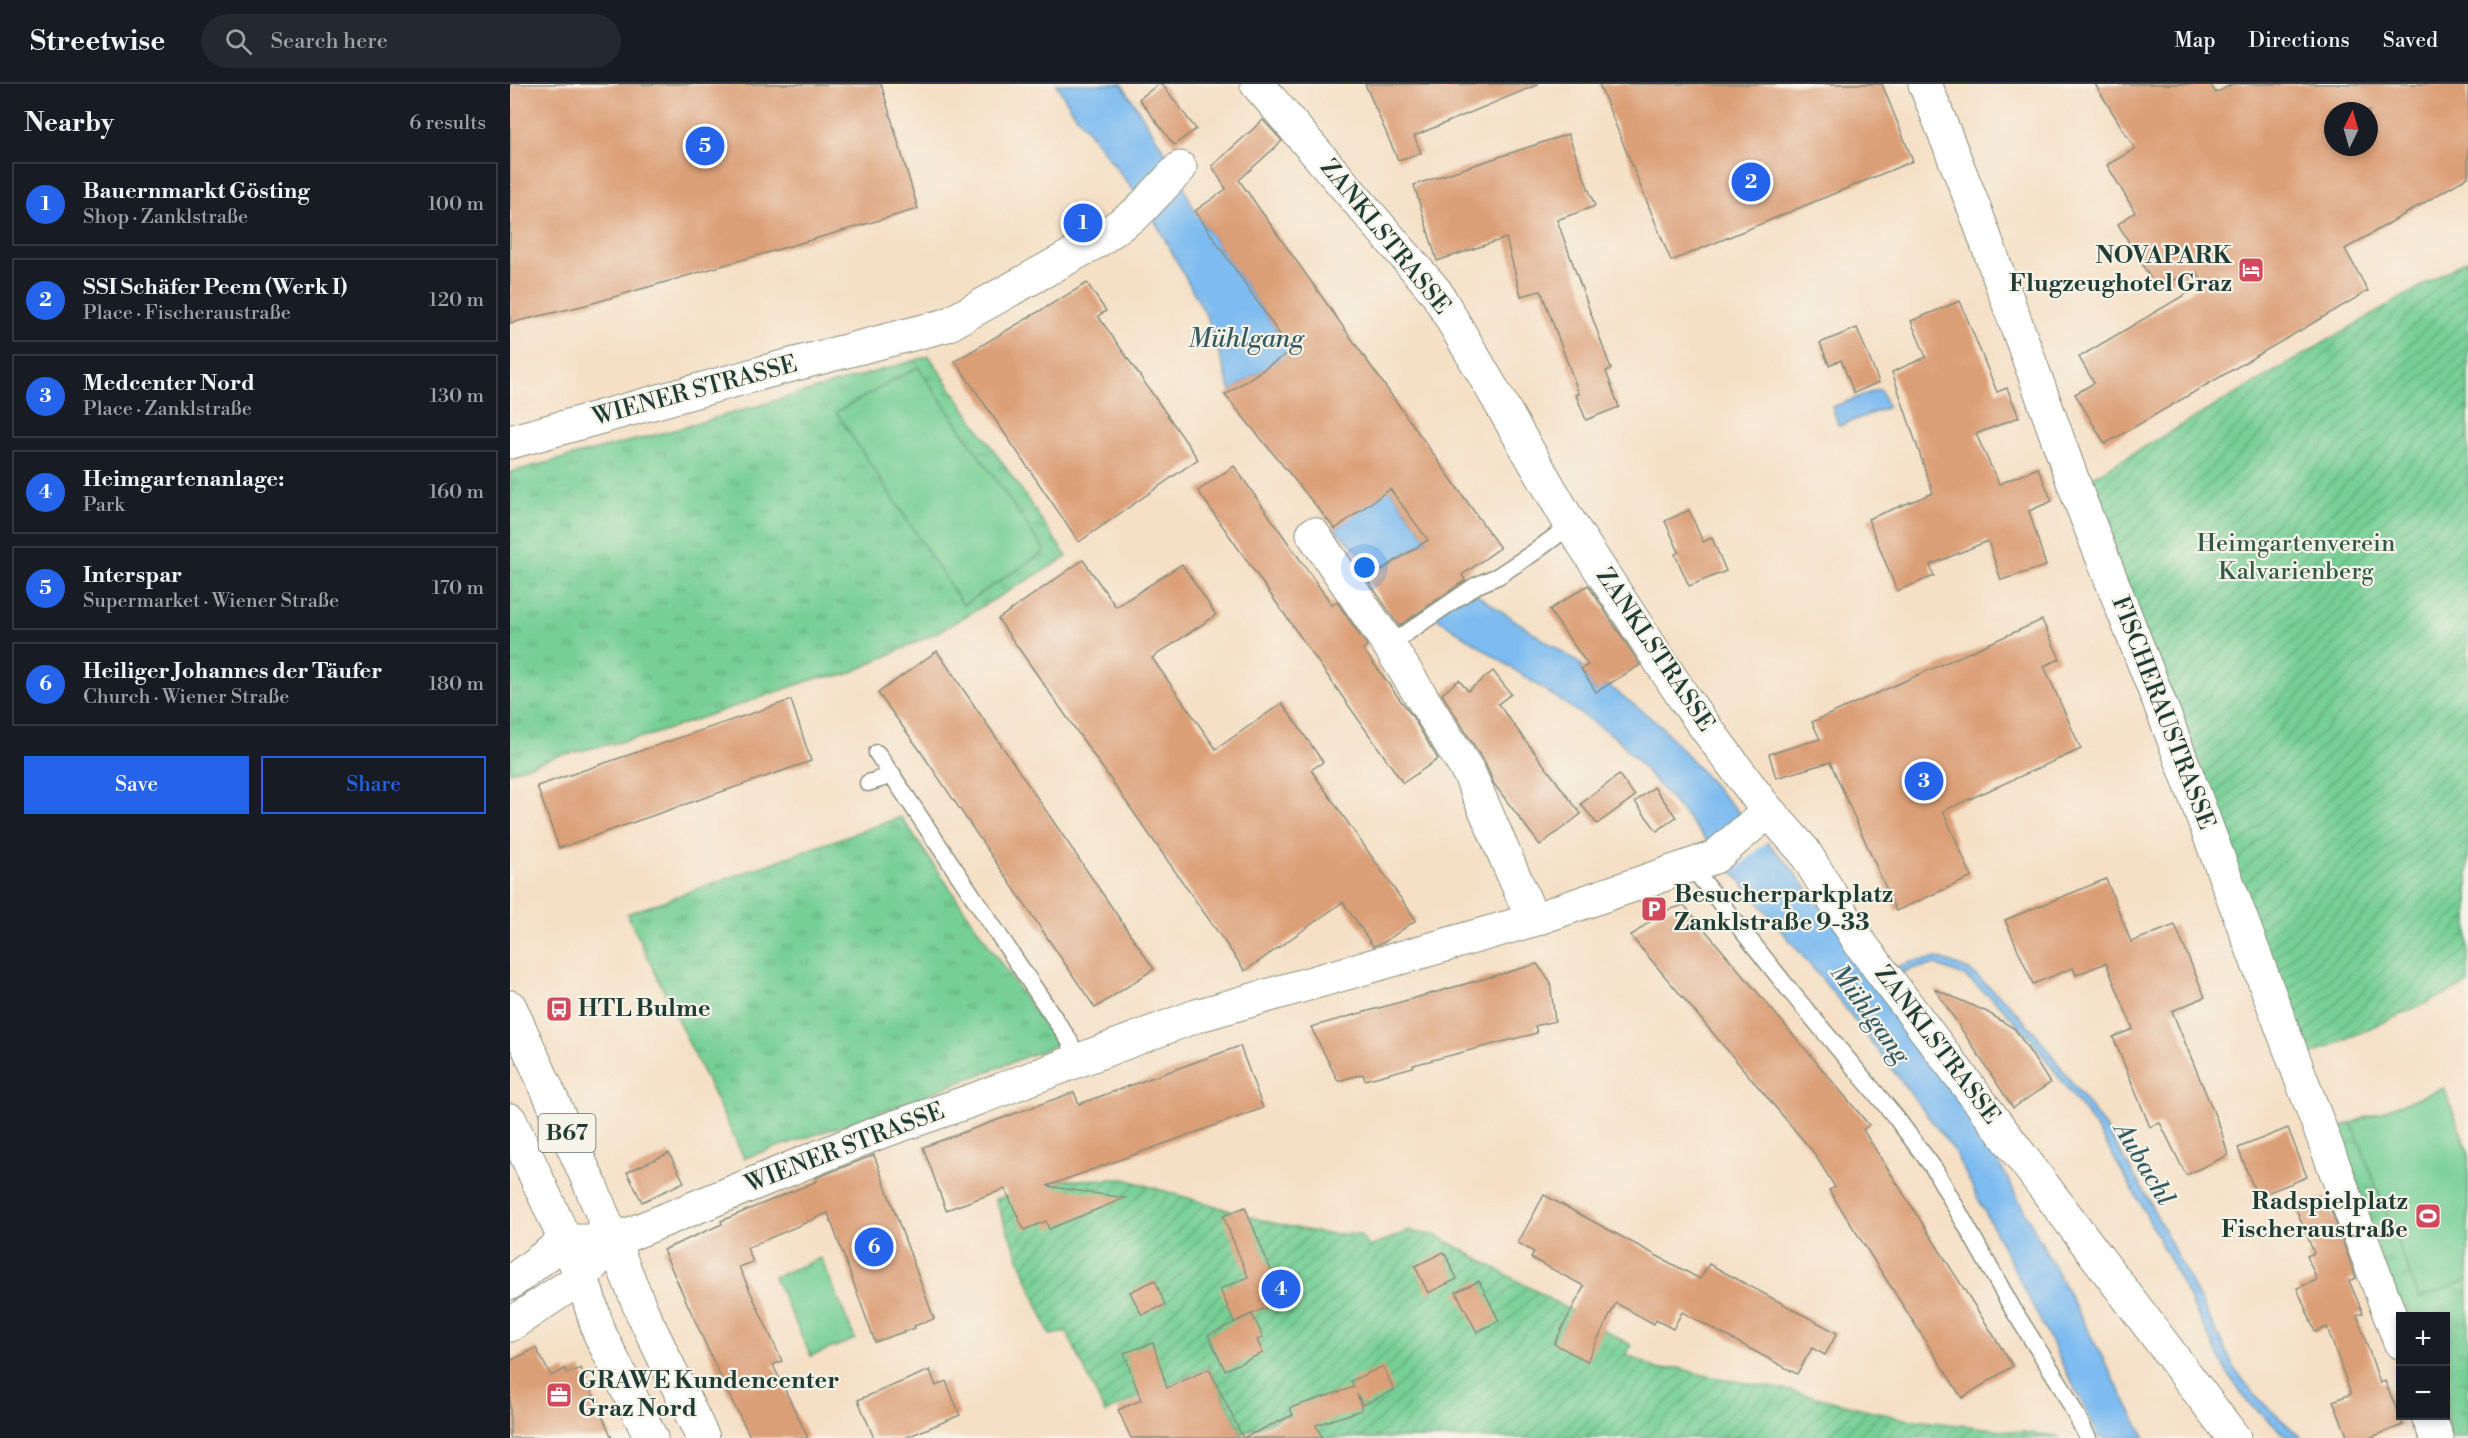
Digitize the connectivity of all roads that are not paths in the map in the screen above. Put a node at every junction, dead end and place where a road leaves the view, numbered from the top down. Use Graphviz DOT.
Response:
graph roads {
  1 [pos="1257,84"];
  2 [pos="1925,84"];
  3 [pos="1180,168"];
  4 [pos="510,442"];
  5 [pos="1571,525"];
  6 [pos="1313,534"];
  7 [pos="1389,645"];
  8 [pos="877,753"];
  9 [pos="893,775"];
  10 [pos="868,783"];
  11 [pos="1764,817"];
  12 [pos="1703,862"];
  13 [pos="1533,920"];
  14 [pos="510,1006"];
  15 [pos="1078,1061"];
  16 [pos="510,1120"];
  17 [pos="565,1241"];
  18 [pos="613,1241"];
  19 [pos="582,1277"];
  20 [pos="510,1283"];
  21 [pos="510,1325"];
  22 [pos="2396,1331"];
  23 [pos="2430,1420"];
  24 [pos="651,1438"];
  25 [pos="703,1438"];
  26 [pos="2088,1438"];
  27 [pos="2234,1438"];
  28 [pos="2437,1438"];
  1 -- 5 [label="street, ZANKLSTRASSE"];
  2 -- 22 [label="street, FISCHERAUSTRASSE"];
  3 -- 4 [label="street, WIENER STRASSE"];
  5 -- 7 [label="lane"];
  5 -- 11 [label="street, ZANKLSTRASSE"];
  6 -- 7 [label="street"];
  7 -- 13 [label="street"];
  8 -- 9 [label="lane"];
  9 -- 10 [label="lane"];
  9 -- 15 [label="lane"];
  11 -- 12 [label="street"];
  11 -- 27 [label="street, ZANKLSTRASSE"];
  12 -- 13 [label="street"];
  12 -- 26 [label="lane"];
  13 -- 15 [label="street, WIENER STRASSE"];
  14 -- 18 [label="street, B67"];
  15 -- 18 [label="street, WIENER STRASSE"];
  16 -- 17 [label="street, B67"];
  17 -- 18 [label="street"];
  17 -- 19 [label="street, B67"];
  17 -- 20 [label="street"];
  18 -- 19 [label="street"];
  18 -- 25 [label="street, B67"];
  19 -- 21 [label="street"];
  19 -- 24 [label="street, B67"];
  23 -- 28 [label="street"];
}
